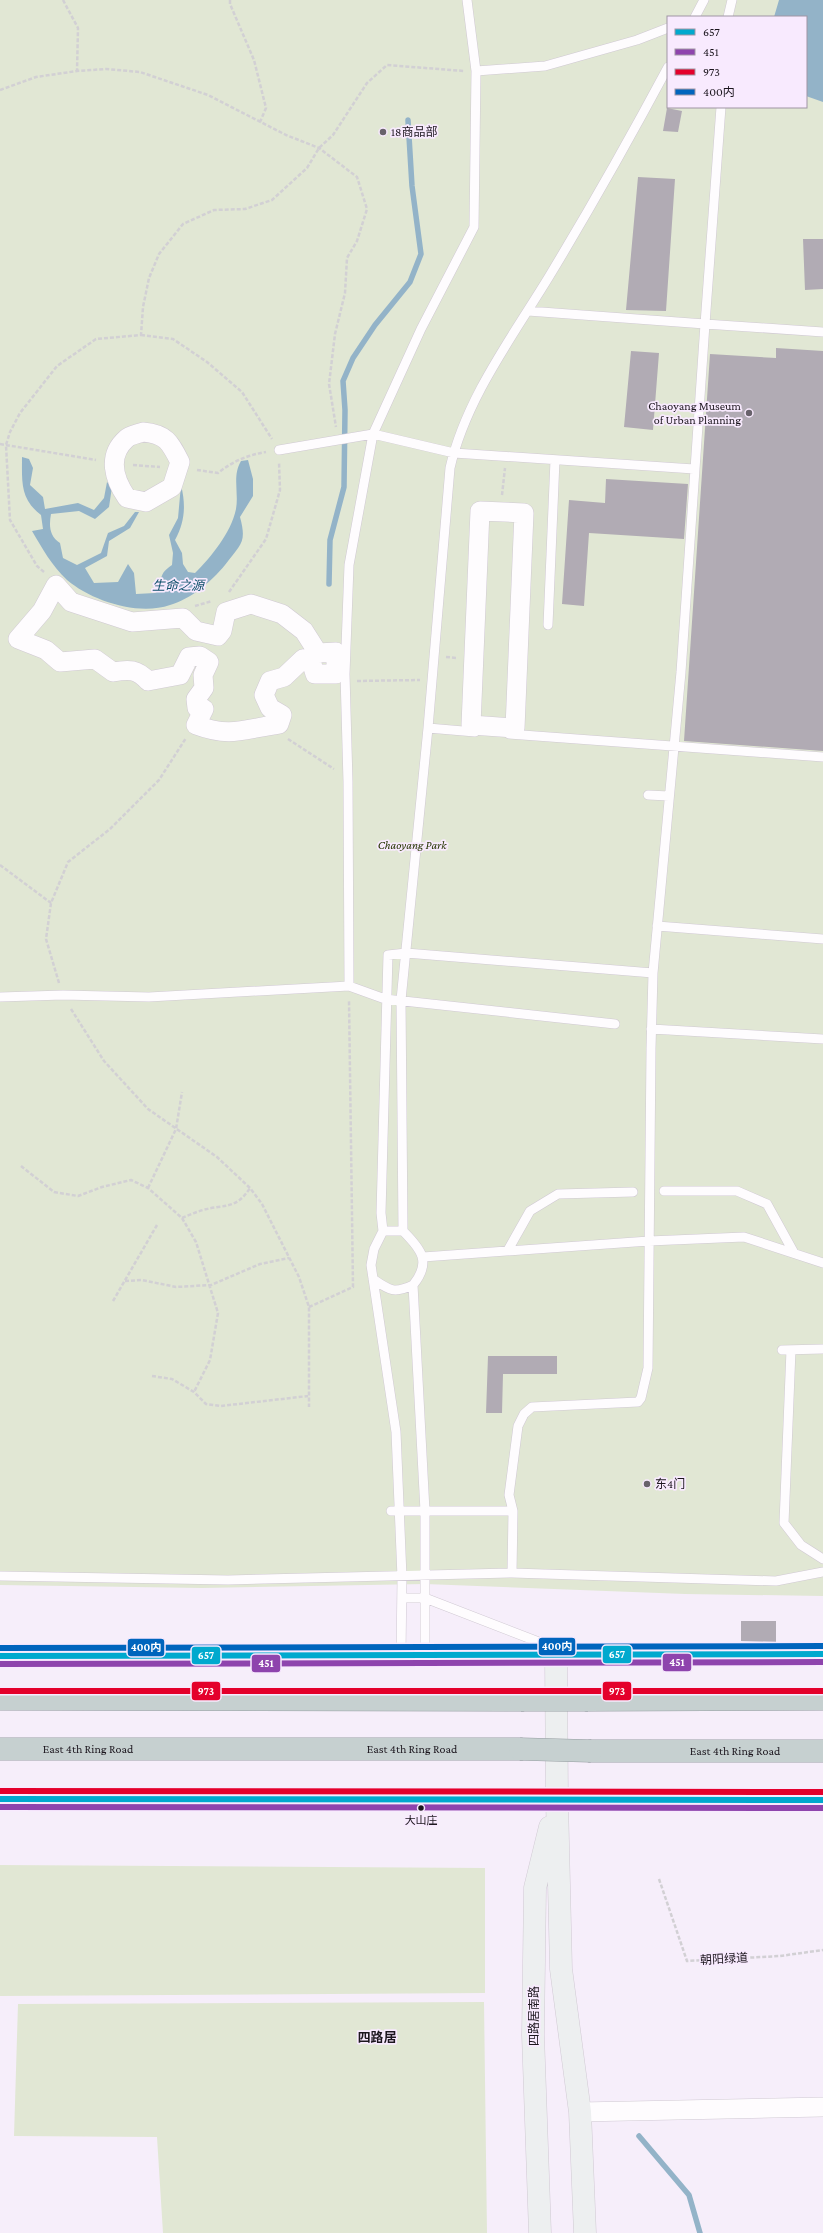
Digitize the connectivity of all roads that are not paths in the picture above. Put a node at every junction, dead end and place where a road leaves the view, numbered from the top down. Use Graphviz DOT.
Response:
graph roads {
  1 [pos="467,0"];
  2 [pos="704,0"];
  3 [pos="732,0"];
  4 [pos="696,16"];
  5 [pos="728,16"];
  6 [pos="667,28"];
  7 [pos="667,69"];
  8 [pos="476,71"];
  9 [pos="721,108"];
  10 [pos="528,311"];
  11 [pos="705,324"];
  12 [pos="823,332"];
  13 [pos="372,434"];
  14 [pos="279,450"];
  15 [pos="454,453"];
  16 [pos="555,460"];
  17 [pos="694,469"];
  18 [pos="501,512"];
  19 [pos="548,625"];
  20 [pos="260,727"];
  21 [pos="428,728"];
  22 [pos="675,746"];
  23 [pos="823,757"];
  24 [pos="648,795"];
  25 [pos="669,796"];
  26 [pos="657,926"];
  27 [pos="823,939"];
  28 [pos="406,953"];
  29 [pos="653,974"];
  30 [pos="349,986"];
  31 [pos="0,997"];
  32 [pos="385,999"];
  33 [pos="401,1000"];
  34 [pos="615,1024"];
  35 [pos="651,1029"];
  36 [pos="823,1039"];
  37 [pos="664,1191"];
  38 [pos="633,1192"];
  39 [pos="384,1231"];
  40 [pos="403,1231"];
  41 [pos="649,1241"];
  42 [pos="508,1250"];
  43 [pos="794,1253"];
  44 [pos="423,1258"];
  45 [pos="823,1263"];
  46 [pos="372,1279"];
  47 [pos="413,1285"];
  48 [pos="823,1349"];
  49 [pos="396,1511"];
  50 [pos="425,1511"];
  51 [pos="513,1511"];
  52 [pos="823,1559"];
  53 [pos="823,1572"];
  54 [pos="512,1573"];
  55 [pos="0,1576"];
  56 [pos="425,1576"];
  57 [pos="402,1577"];
  58 [pos="402,1598"];
  59 [pos="425,1598"];
  60 [pos="426,1654"];
  61 [pos="823,1654"];
  62 [pos="0,1656"];
  63 [pos="401,1656"];
  64 [pos="556,1656"];
  65 [pos="0,1698"];
  66 [pos="823,1700"];
  67 [pos="0,1749"];
  68 [pos="823,1751"];
  69 [pos="0,1799"];
  70 [pos="823,1800"];
  71 [pos="557,1801"];
  72 [pos="823,2107"];
  73 [pos="580,2112"];
  74 [pos="540,2233"];
  75 [pos="585,2233"];
  1 -- 8 [label="lane"];
  2 -- 4 [label="lane"];
  3 -- 5 [label="lane"];
  6 -- 8 [label="lane"];
  7 -- 10 [label="lane"];
  8 -- 13 [label="lane"];
  9 -- 11 [label="lane"];
  10 -- 11 [label="lane"];
  10 -- 15 [label="lane"];
  11 -- 12 [label="lane"];
  11 -- 17 [label="lane"];
  13 -- 14 [label="lane"];
  13 -- 15 [label="lane"];
  13 -- 30 [label="lane"];
  15 -- 16 [label="lane"];
  15 -- 21 [label="lane"];
  16 -- 17 [label="lane"];
  16 -- 19 [label="lane"];
  17 -- 22 [label="lane"];
  18 -- 18 [label="street"];
  20 -- 20 [label="street"];
  21 -- 22 [label="lane"];
  21 -- 28 [label="lane"];
  22 -- 23 [label="lane"];
  22 -- 25 [label="lane"];
  24 -- 25 [label="lane"];
  25 -- 26 [label="lane"];
  26 -- 27 [label="lane"];
  26 -- 29 [label="lane"];
  28 -- 29 [label="lane"];
  28 -- 32 [label="lane"];
  28 -- 33 [label="lane"];
  29 -- 35 [label="lane"];
  30 -- 31 [label="lane"];
  30 -- 32 [label="lane"];
  32 -- 33 [label="lane"];
  32 -- 39 [label="lane"];
  33 -- 34 [label="lane"];
  33 -- 40 [label="lane"];
  35 -- 36 [label="lane"];
  35 -- 41 [label="lane"];
  37 -- 43 [label="lane"];
  38 -- 42 [label="lane"];
  39 -- 40 [label="lane"];
  39 -- 46 [label="lane"];
  40 -- 44 [label="lane"];
  41 -- 42 [label="lane"];
  41 -- 43 [label="lane"];
  41 -- 51 [label="lane"];
  42 -- 44 [label="lane"];
  43 -- 45 [label="lane"];
  44 -- 47 [label="lane"];
  46 -- 47 [label="lane"];
  46 -- 49 [label="lane"];
  47 -- 50 [label="lane"];
  48 -- 52 [label="lane"];
  49 -- 50 [label="lane"];
  49 -- 57 [label="lane"];
  50 -- 51 [label="lane"];
  50 -- 56 [label="lane"];
  51 -- 54 [label="lane"];
  53 -- 54 [label="lane"];
  54 -- 56 [label="lane"];
  55 -- 57 [label="lane"];
  56 -- 57 [label="lane"];
  56 -- 59 [label="lane"];
  57 -- 58 [label="lane"];
  58 -- 59 [label="lane"];
  58 -- 63 [label="lane"];
  59 -- 60 [label="lane"];
  59 -- 64 [label="lane"];
  60 -- 63 [label="street"];
  60 -- 64 [label="street"];
  61 -- 64 [label="street"];
  62 -- 63 [label="street"];
  64 -- 71 [label="street"];
  65 -- 66 [label="highway, bridge"];
  67 -- 68 [label="highway, East 4th Ring Road, bridge"];
  69 -- 71 [label="street"];
  70 -- 71 [label="street"];
  71 -- 73 [label="street"];
  71 -- 74 [label="street, 四路居南路"];
  72 -- 73 [label="street"];
  73 -- 75 [label="street"];
}
